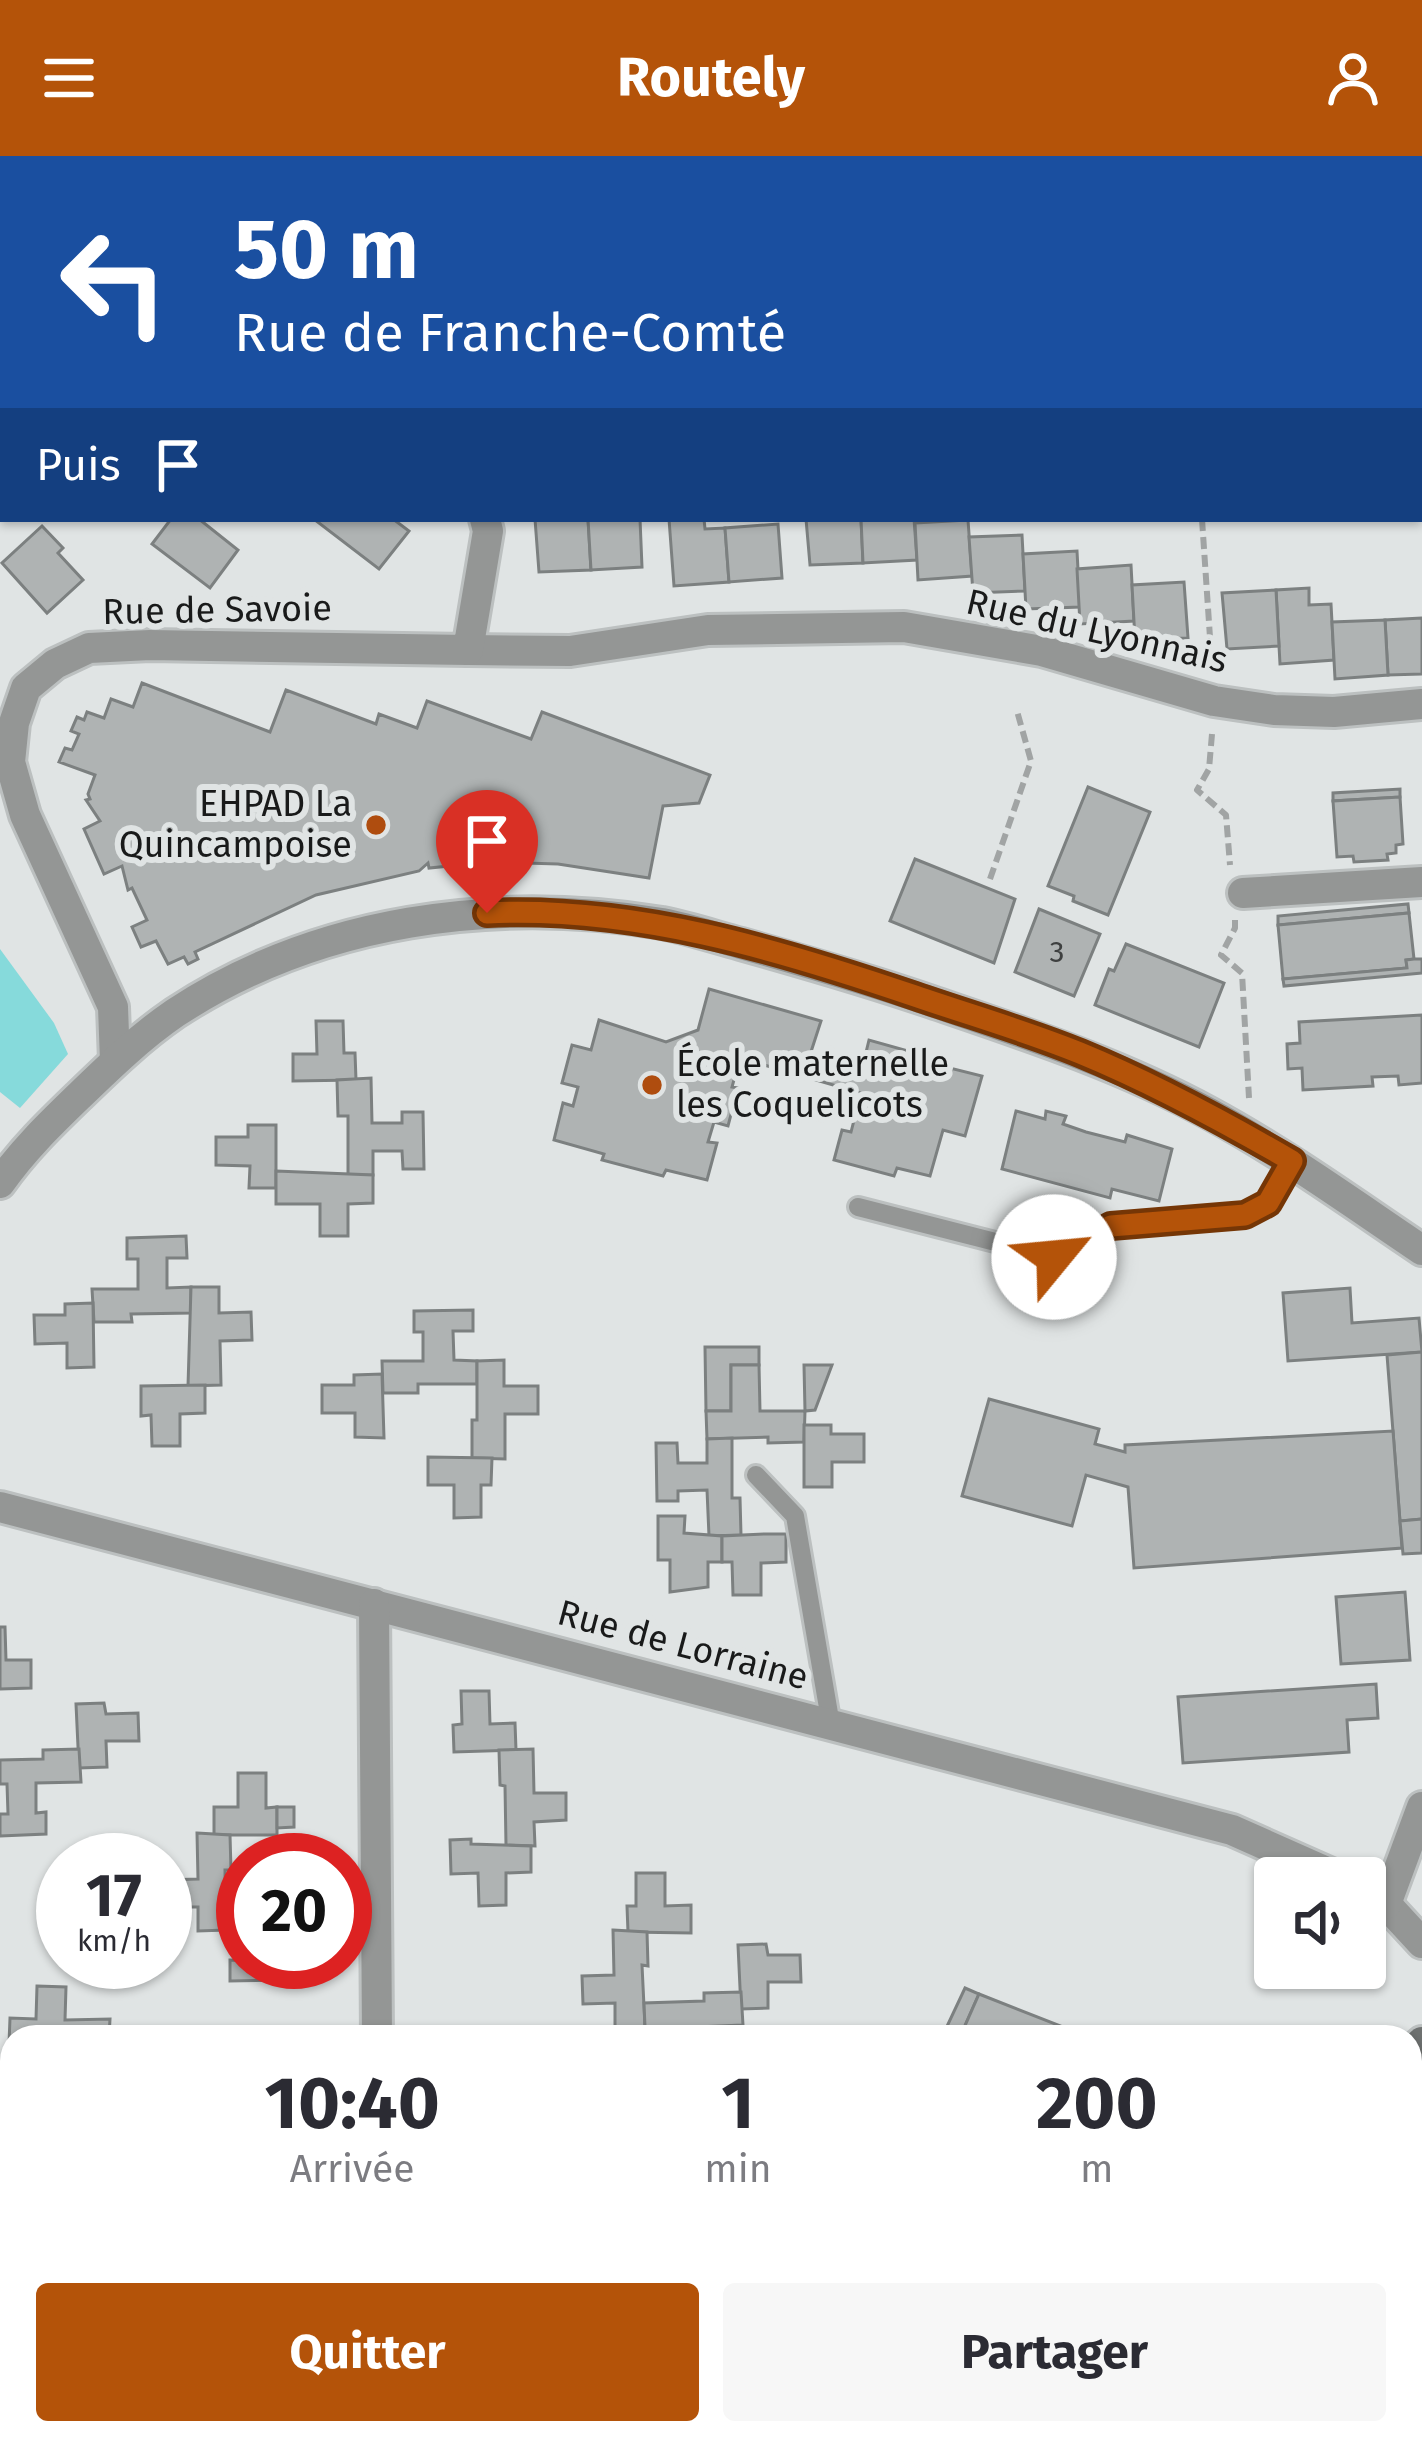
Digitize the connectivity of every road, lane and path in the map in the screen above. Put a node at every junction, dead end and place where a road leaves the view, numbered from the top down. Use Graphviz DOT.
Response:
graph roads {
  1 [pos="486,522"];
  2 [pos="1202,522"];
  3 [pos="468,650"];
  4 [pos="1214,701"];
  5 [pos="1422,704"];
  6 [pos="1017,711"];
  7 [pos="1228,835"];
  8 [pos="990,879"];
  9 [pos="1422,882"];
  10 [pos="1243,893"];
  11 [pos="1235,928"];
  12 [pos="115,1061"];
  13 [pos="1251,1138"];
  14 [pos="1292,1161"];
  15 [pos="0,1183"];
  16 [pos="858,1208"];
  17 [pos="1422,1250"];
  18 [pos="756,1474"];
  19 [pos="0,1508"];
  20 [pos="374,1604"];
  21 [pos="831,1725"];
  22 [pos="1422,1807"];
  23 [pos="1293,1857"];
  24 [pos="1386,1877"];
  25 [pos="1386,1908"];
  26 [pos="1422,1942"];
  27 [pos="377,2025"];
  1 -- 3 [label="street"];
  2 -- 4 [label="path"];
  3 -- 4 [label="street, Rue du Lyonnais"];
  3 -- 12 [label="street, Rue de Savoie"];
  4 -- 5 [label="street, Rue du Lyonnais"];
  4 -- 7 [label="path"];
  6 -- 8 [label="path"];
  9 -- 10 [label="street"];
  11 -- 13 [label="path"];
  12 -- 13 [label="street"];
  12 -- 15 [label="street"];
  13 -- 14 [label="street"];
  14 -- 16 [label="lane"];
  14 -- 17 [label="street"];
  18 -- 21 [label="lane"];
  19 -- 20 [label="street, Rue de Lorraine"];
  20 -- 21 [label="street, Rue de Lorraine"];
  20 -- 27 [label="street"];
  21 -- 23 [label="street, Rue de Lorraine"];
  22 -- 24 [label="street"];
  25 -- 26 [label="street"];
}
